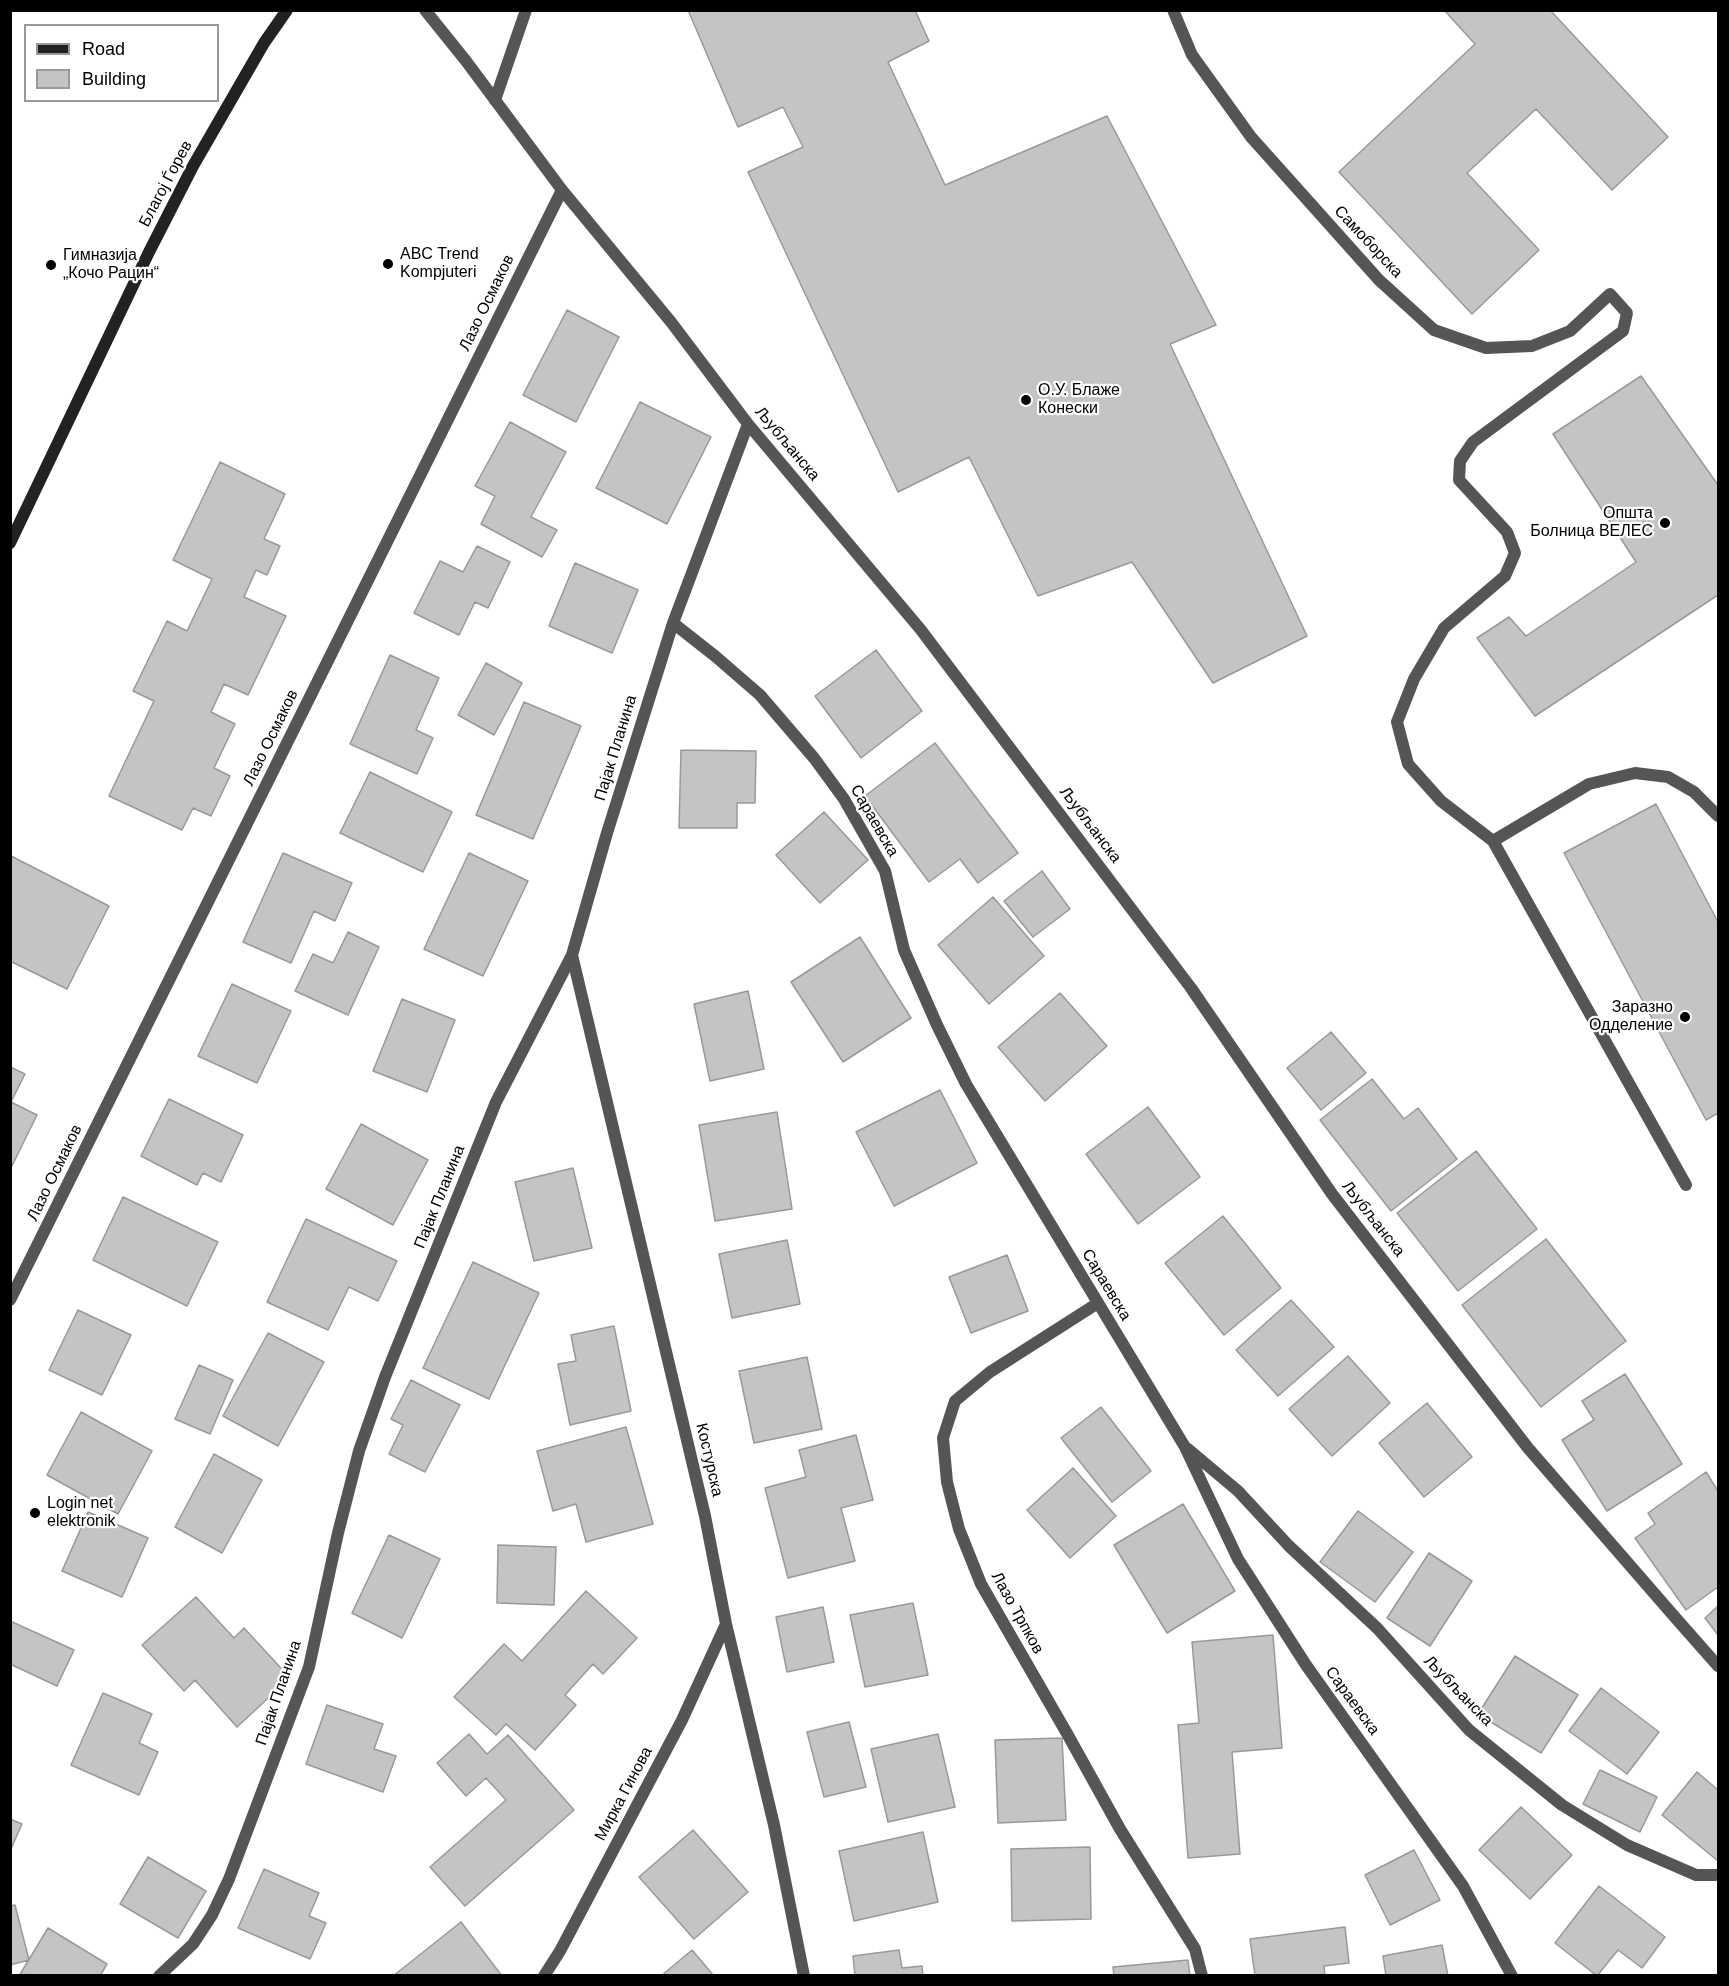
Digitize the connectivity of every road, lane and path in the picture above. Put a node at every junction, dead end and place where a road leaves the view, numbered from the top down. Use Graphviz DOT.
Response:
graph roads {
  1 [pos="287,10"];
  2 [pos="425,10"];
  3 [pos="526,10"];
  4 [pos="1173,10"];
  5 [pos="495,100"];
  6 [pos="562,190"];
  7 [pos="748,424"];
  8 [pos="10,543"];
  9 [pos="674,623"];
  10 [pos="1719,816"];
  11 [pos="1493,841"];
  12 [pos="572,955"];
  13 [pos="1686,1185"];
  14 [pos="10,1300"];
  15 [pos="1098,1303"];
  16 [pos="1185,1447"];
  17 [pos="726,1624"];
  18 [pos="1719,1666"];
  19 [pos="1719,1875"];
  20 [pos="159,1976"];
  21 [pos="544,1976"];
  22 [pos="804,1976"];
  23 [pos="1202,1976"];
  24 [pos="1512,1976"];
  1 -- 8 [label="main road, Благој Ѓорев"];
  2 -- 5 [label="street, Љубљанска"];
  3 -- 5 [label="street"];
  4 -- 11 [label="street, Самоборска"];
  5 -- 6 [label="street, Љубљанска"];
  6 -- 7 [label="street, Љубљанска"];
  6 -- 14 [label="street, Лазо Осмаков"];
  7 -- 9 [label="street, Пајак Планина"];
  7 -- 18 [label="street, Љубљанска"];
  9 -- 12 [label="street, Пајак Планина"];
  9 -- 15 [label="street, Сараевска"];
  10 -- 11 [label="street"];
  11 -- 13 [label="street"];
  12 -- 17 [label="street, Костурска"];
  12 -- 20 [label="street, Пајак Планина"];
  15 -- 16 [label="street, Сараевска"];
  15 -- 23 [label="street, Лазо Трпков"];
  16 -- 19 [label="street, Љубљанска"];
  16 -- 24 [label="street, Сараевска"];
  17 -- 21 [label="street, Мирка Гинова"];
  17 -- 22 [label="street, Костурска"];
}
